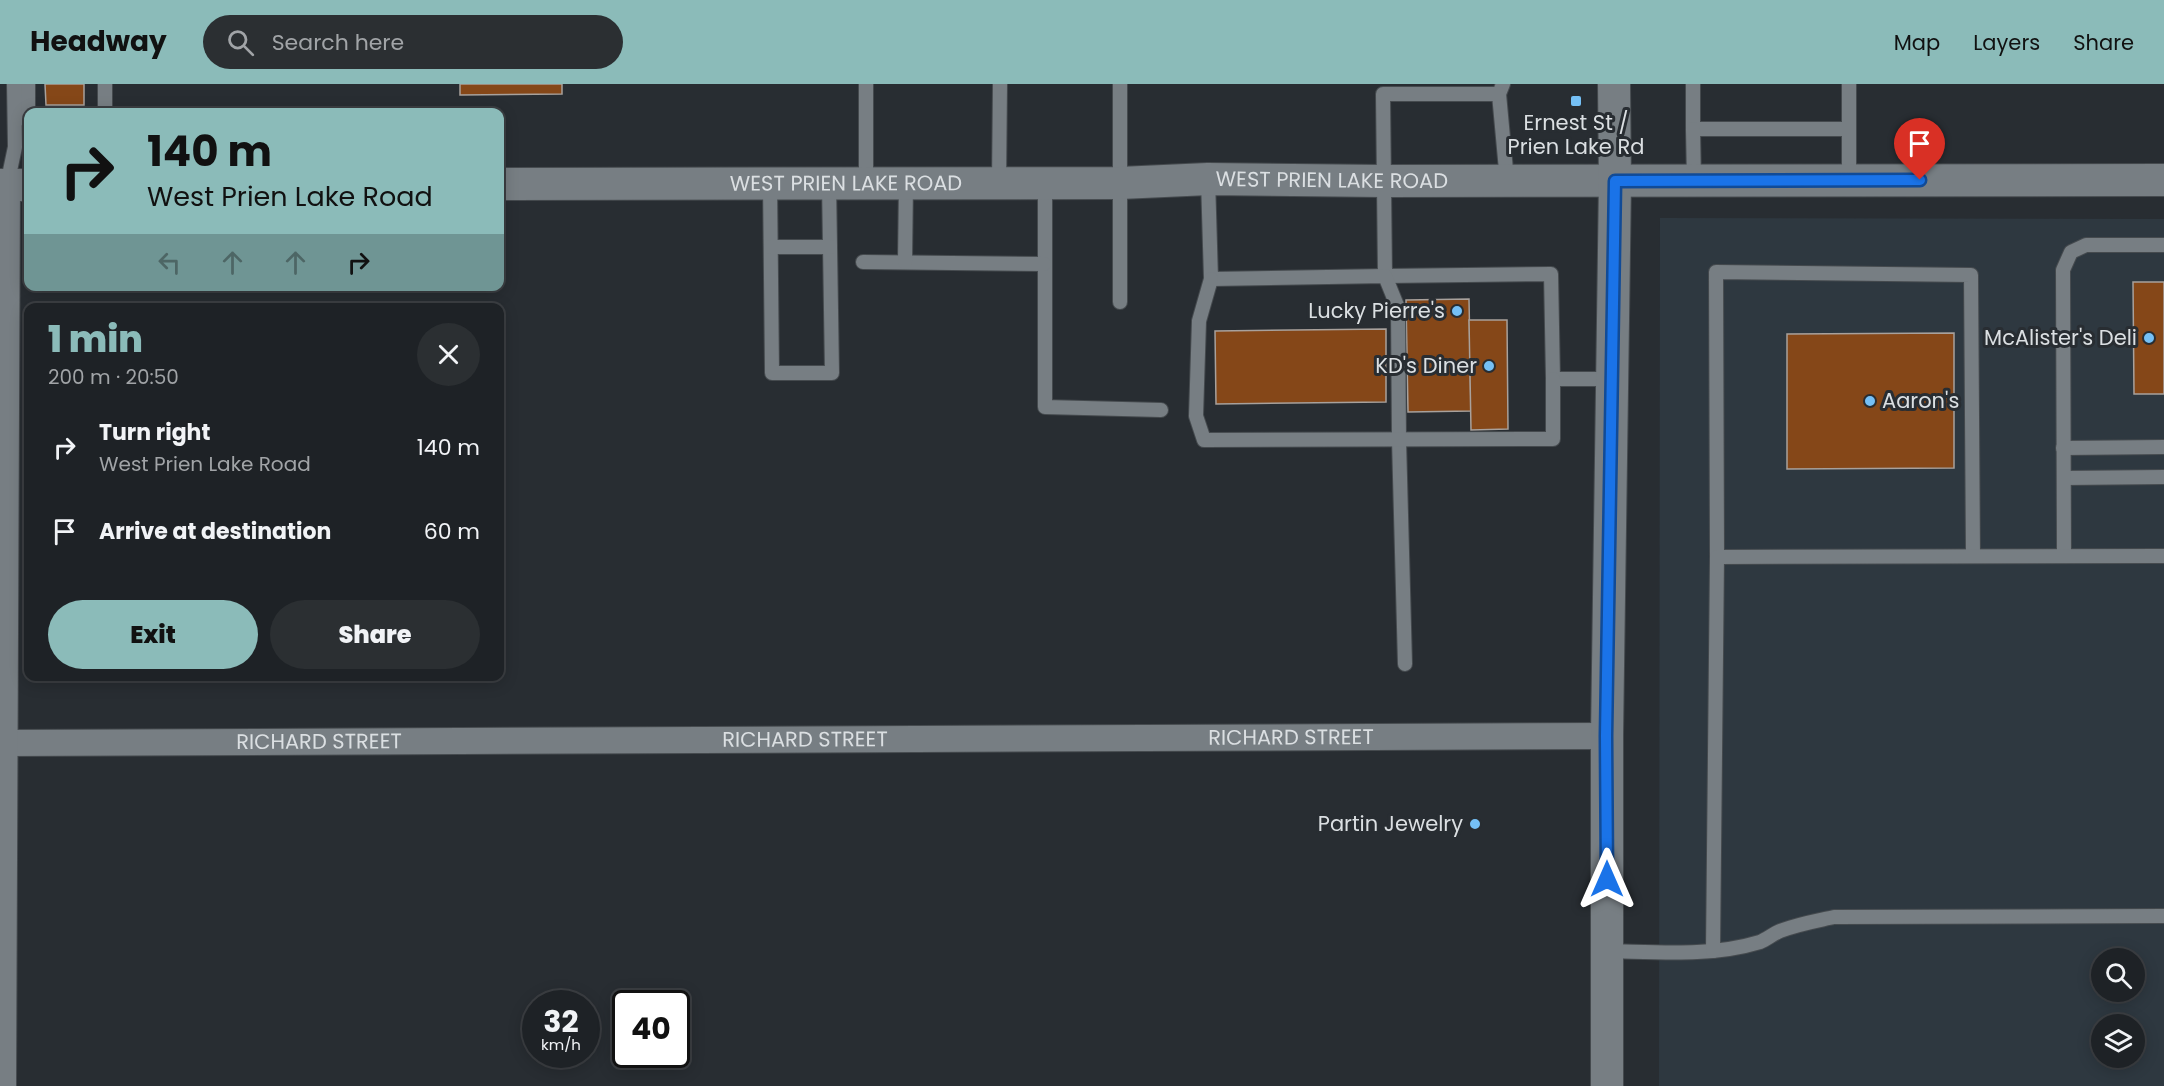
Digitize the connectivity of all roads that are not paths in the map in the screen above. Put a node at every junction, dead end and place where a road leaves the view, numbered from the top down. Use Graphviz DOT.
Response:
graph roads {
  1 [pos="15,84"];
  2 [pos="28,84"];
  3 [pos="105,84"];
  4 [pos="866,84"];
  5 [pos="1000,84"];
  6 [pos="1120,84"];
  7 [pos="1614,84"];
  8 [pos="1693,84"];
  9 [pos="1849,84"];
  10 [pos="1383,89"];
  11 [pos="1501,89"];
  12 [pos="28,108"];
  13 [pos="105,108"];
  14 [pos="24,112"];
  15 [pos="15,122"];
  16 [pos="1693,129"];
  17 [pos="1849,129"];
  18 [pos="1208,179"];
  19 [pos="1849,180"];
  20 [pos="2164,180"];
  21 [pos="1383,181"];
  22 [pos="1507,181"];
  23 [pos="1615,181"];
  24 [pos="1694,181"];
  25 [pos="770,183"];
  26 [pos="829,183"];
  27 [pos="866,183"];
  28 [pos="906,183"];
  29 [pos="999,183"];
  30 [pos="1045,183"];
  31 [pos="1120,183"];
  32 [pos="504,184"];
  33 [pos="12,185"];
  34 [pos="2164,245"];
  35 [pos="771,247"];
  36 [pos="830,247"];
  37 [pos="863,262"];
  38 [pos="906,262"];
  39 [pos="1044,264"];
  40 [pos="1385,276"];
  41 [pos="1211,279"];
  42 [pos="1120,302"];
  43 [pos="3,311"];
  44 [pos="1553,380"];
  45 [pos="1612,380"];
  46 [pos="1161,410"];
  47 [pos="1399,440"];
  48 [pos="3,443"];
  49 [pos="2164,447"];
  50 [pos="2063,448"];
  51 [pos="2164,477"];
  52 [pos="2064,478"];
  53 [pos="1972,556"];
  54 [pos="2064,556"];
  55 [pos="2164,556"];
  56 [pos="1717,557"];
  57 [pos="1406,664"];
  58 [pos="1606,736"];
  59 [pos="4,743"];
  60 [pos="2164,916"];
  61 [pos="1607,951"];
  62 [pos="1713,951"];
  63 [pos="3,1086"];
  64 [pos="1607,1086"];
  1 -- 15 [label="lane"];
  2 -- 12 [label="lane"];
  3 -- 13 [label="lane"];
  4 -- 27 [label="lane"];
  5 -- 29 [label="lane"];
  6 -- 31 [label="lane"];
  7 -- 23 [label="street"];
  8 -- 16 [label="lane"];
  9 -- 17 [label="lane"];
  10 -- 11 [label="lane"];
  10 -- 21 [label="lane"];
  11 -- 22 [label="lane"];
  14 -- 15 [label="lane"];
  15 -- 33 [label="lane"];
  16 -- 17 [label="lane"];
  16 -- 24 [label="lane"];
  17 -- 19 [label="lane"];
  18 -- 21 [label="street, WEST PRIEN LAKE ROAD"];
  18 -- 31 [label="street, WEST PRIEN LAKE ROAD"];
  18 -- 41 [label="lane"];
  19 -- 20 [label="street, WEST PRIEN LAKE ROAD"];
  19 -- 24 [label="street, WEST PRIEN LAKE ROAD"];
  21 -- 22 [label="street, WEST PRIEN LAKE ROAD"];
  21 -- 40 [label="lane"];
  22 -- 23 [label="street, WEST PRIEN LAKE ROAD"];
  23 -- 24 [label="street, WEST PRIEN LAKE ROAD"];
  23 -- 45 [label="street"];
  25 -- 26 [label="street, WEST PRIEN LAKE ROAD"];
  25 -- 32 [label="street, WEST PRIEN LAKE ROAD"];
  25 -- 35 [label="lane"];
  26 -- 27 [label="street, WEST PRIEN LAKE ROAD"];
  26 -- 36 [label="lane"];
  27 -- 28 [label="street, WEST PRIEN LAKE ROAD"];
  28 -- 29 [label="street, WEST PRIEN LAKE ROAD"];
  28 -- 38 [label="lane"];
  29 -- 30 [label="street, WEST PRIEN LAKE ROAD"];
  30 -- 31 [label="street, WEST PRIEN LAKE ROAD"];
  30 -- 39 [label="lane"];
  31 -- 42 [label="lane"];
  33 -- 43 [label="street"];
  34 -- 50 [label="lane"];
  35 -- 36 [label="lane"];
  35 -- 36 [label="lane"];
  37 -- 38 [label="lane"];
  38 -- 39 [label="lane"];
  39 -- 46 [label="lane"];
  40 -- 41 [label="lane"];
  40 -- 44 [label="lane"];
  40 -- 47 [label="lane"];
  41 -- 47 [label="lane"];
  43 -- 48 [label="street"];
  44 -- 45 [label="lane"];
  44 -- 47 [label="lane"];
  45 -- 58 [label="street"];
  47 -- 57 [label="lane"];
  48 -- 59 [label="street"];
  49 -- 50 [label="lane"];
  50 -- 52 [label="lane"];
  51 -- 52 [label="lane"];
  52 -- 54 [label="lane"];
  53 -- 54 [label="lane"];
  53 -- 56 [label="lane"];
  53 -- 56 [label="lane"];
  54 -- 55 [label="lane"];
  56 -- 62 [label="lane"];
  58 -- 59 [label="street, RICHARD STREET"];
  58 -- 61 [label="street"];
  59 -- 63 [label="street"];
  60 -- 62 [label="lane"];
  61 -- 62 [label="lane"];
  61 -- 64 [label="street"];
}
